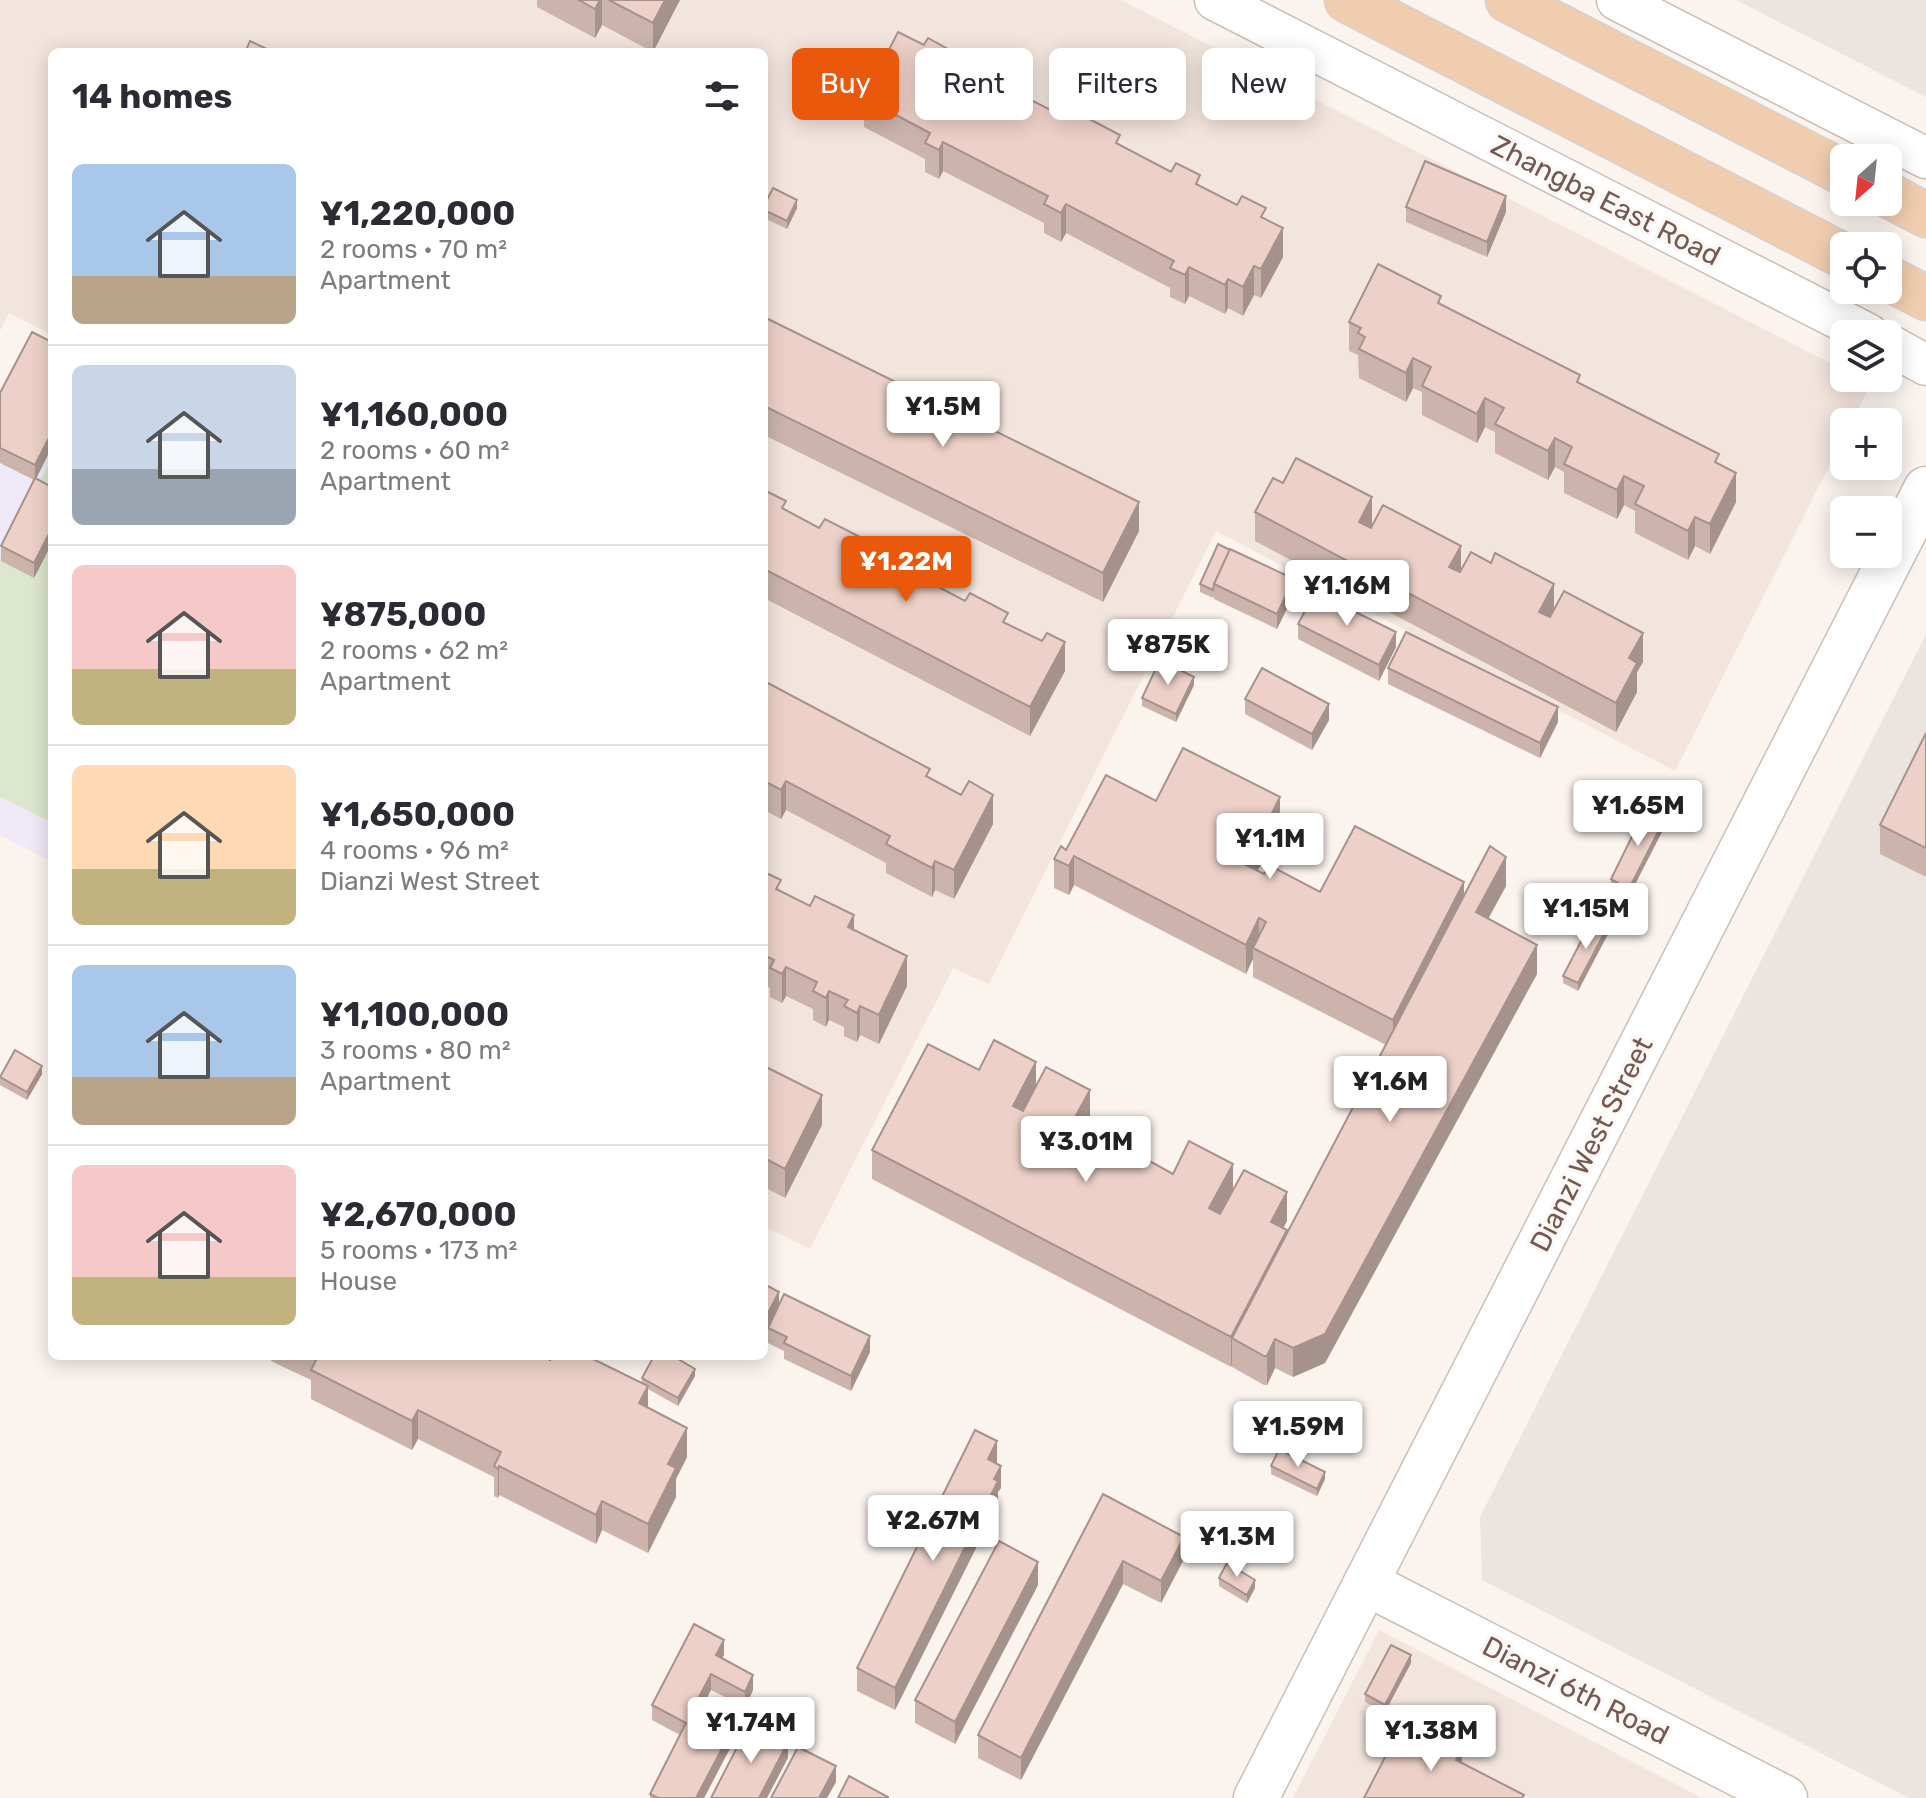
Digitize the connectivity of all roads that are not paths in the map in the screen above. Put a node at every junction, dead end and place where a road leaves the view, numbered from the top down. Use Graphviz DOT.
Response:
graph roads {
  1 [pos="1215,0"];
  2 [pos="1347,0"];
  3 [pos="1508,0"];
  4 [pos="1617,0"];
  5 [pos="1926,158"];
  6 [pos="1830,166"];
  7 [pos="1902,202"];
  8 [pos="1926,215"];
  9 [pos="1830,249"];
  10 [pos="1902,285"];
  11 [pos="1926,298"];
  12 [pos="1841,320"];
  13 [pos="1902,352"];
  14 [pos="1926,365"];
  15 [pos="1926,489"];
  16 [pos="1366,1583"];
  17 [pos="1256,1798"];
  18 [pos="1785,1798"];
  1 -- 12 [label="street, Zhangba East Road"];
  2 -- 9 [label="main road"];
  3 -- 6 [label="main road"];
  4 -- 5 [label="street"];
  7 -- 8 [label="main road"];
  10 -- 11 [label="main road"];
  13 -- 14 [label="street"];
  15 -- 16 [label="street, Dianzi West Street"];
  16 -- 17 [label="street, Dianzi West Street"];
  16 -- 18 [label="street, Dianzi 6th Road"];
}
